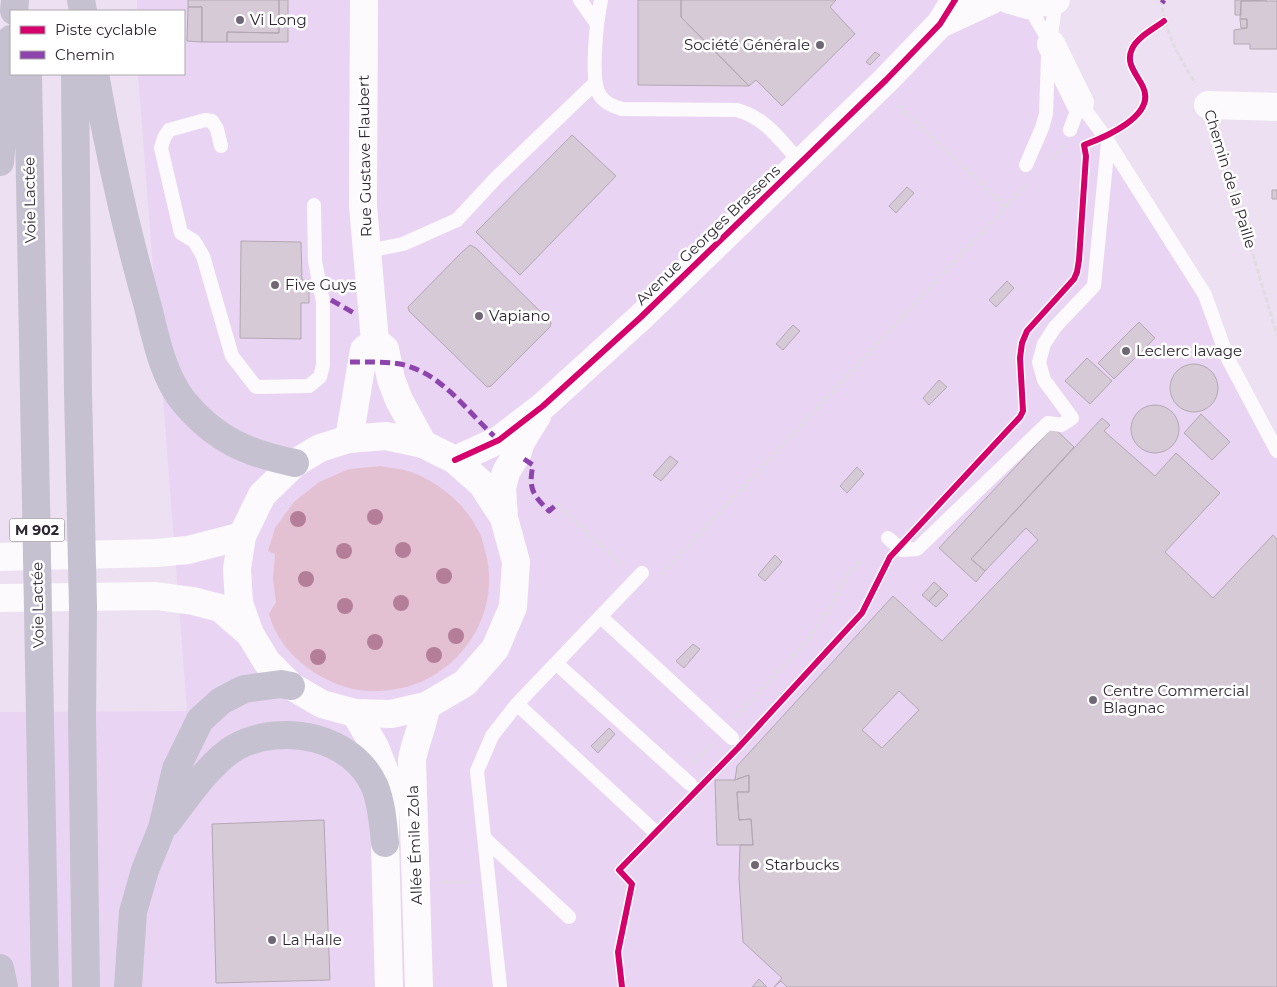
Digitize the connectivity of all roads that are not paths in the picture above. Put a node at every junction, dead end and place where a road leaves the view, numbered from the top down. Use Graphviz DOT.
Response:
graph roads {
  1 [pos="364,0"];
  2 [pos="580,0"];
  3 [pos="601,0"];
  4 [pos="955,0"];
  5 [pos="992,0"];
  6 [pos="1056,0"];
  7 [pos="1019,2"];
  8 [pos="596,24"];
  9 [pos="940,24"];
  10 [pos="1051,44"];
  11 [pos="10,50"];
  12 [pos="28,75"];
  13 [pos="75,75"];
  14 [pos="95,75"];
  15 [pos="595,83"];
  16 [pos="1080,103"];
  17 [pos="1208,105"];
  18 [pos="1277,107"];
  19 [pos="1070,130"];
  20 [pos="1106,140"];
  21 [pos="221,146"];
  22 [pos="0,162"];
  23 [pos="800,162"];
  24 [pos="1026,165"];
  25 [pos="314,205"];
  26 [pos="367,251"];
  27 [pos="375,341"];
  28 [pos="544,406"];
  29 [pos="349,439"];
  30 [pos="423,444"];
  31 [pos="1277,451"];
  32 [pos="455,460"];
  33 [pos="294,463"];
  34 [pos="504,518"];
  35 [pos="242,536"];
  36 [pos="888,538"];
  37 [pos="0,557"];
  38 [pos="639,576"];
  39 [pos="0,598"];
  40 [pos="601,617"];
  41 [pos="250,634"];
  42 [pos="557,664"];
  43 [pos="291,686"];
  44 [pos="517,704"];
  45 [pos="426,706"];
  46 [pos="355,713"];
  47 [pos="728,734"];
  48 [pos="690,784"];
  49 [pos="162,828"];
  50 [pos="652,829"];
  51 [pos="484,838"];
  52 [pos="385,843"];
  53 [pos="569,917"];
  54 [pos="0,968"];
  55 [pos="4,987"];
  56 [pos="45,987"];
  57 [pos="86,987"];
  58 [pos="128,987"];
  59 [pos="389,987"];
  60 [pos="419,987"];
  61 [pos="500,987"];
  1 -- 26 [label="street, Rue Gustave Flaubert"];
  2 -- 8 [label="lane"];
  3 -- 8 [label="lane"];
  4 -- 9 [label="street, Avenue Georges Brassens"];
  5 -- 9 [label="street, Avenue Georges Brassens"];
  6 -- 7 [label="street"];
  6 -- 10 [label="lane"];
  7 -- 10 [label="lane"];
  8 -- 15 [label="lane"];
  9 -- 23 [label="street, Avenue Georges Brassens"];
  10 -- 16 [label="street"];
  10 -- 24 [label="lane"];
  11 -- 22 [label="highway"];
  12 -- 56 [label="highway, Voie Lactée / M 902"];
  13 -- 57 [label="highway, M 902"];
  14 -- 33 [label="highway"];
  15 -- 23 [label="lane"];
  15 -- 26 [label="lane"];
  16 -- 19 [label="lane"];
  16 -- 20 [label="lane"];
  17 -- 18 [label="street"];
  20 -- 31 [label="lane"];
  20 -- 36 [label="lane"];
  21 -- 25 [label="lane"];
  23 -- 28 [label="street, Avenue Georges Brassens"];
  26 -- 27 [label="street, Rue Gustave Flaubert"];
  27 -- 29 [label="street"];
  27 -- 30 [label="street, Rue Gustave Flaubert"];
  28 -- 32 [label="street, Avenue Georges Brassens"];
  28 -- 34 [label="street, Avenue Georges Brassens"];
  29 -- 30 [label="street"];
  29 -- 33 [label="street"];
  30 -- 32 [label="street"];
  32 -- 34 [label="street"];
  33 -- 35 [label="street"];
  34 -- 45 [label="street"];
  35 -- 37 [label="street"];
  35 -- 41 [label="street"];
  38 -- 40 [label="lane"];
  39 -- 41 [label="street"];
  40 -- 42 [label="lane"];
  40 -- 47 [label="lane"];
  41 -- 43 [label="street"];
  42 -- 44 [label="lane"];
  42 -- 48 [label="lane"];
  43 -- 46 [label="street"];
  43 -- 49 [label="highway"];
  44 -- 50 [label="lane"];
  44 -- 51 [label="lane"];
  45 -- 46 [label="street"];
  45 -- 60 [label="street, Allée Émile Zola"];
  46 -- 52 [label="street, Allée Émile Zola"];
  49 -- 52 [label="highway"];
  49 -- 58 [label="highway"];
  51 -- 53 [label="lane"];
  51 -- 61 [label="lane"];
  52 -- 59 [label="street, Allée Émile Zola"];
  54 -- 55 [label="highway"];
}
